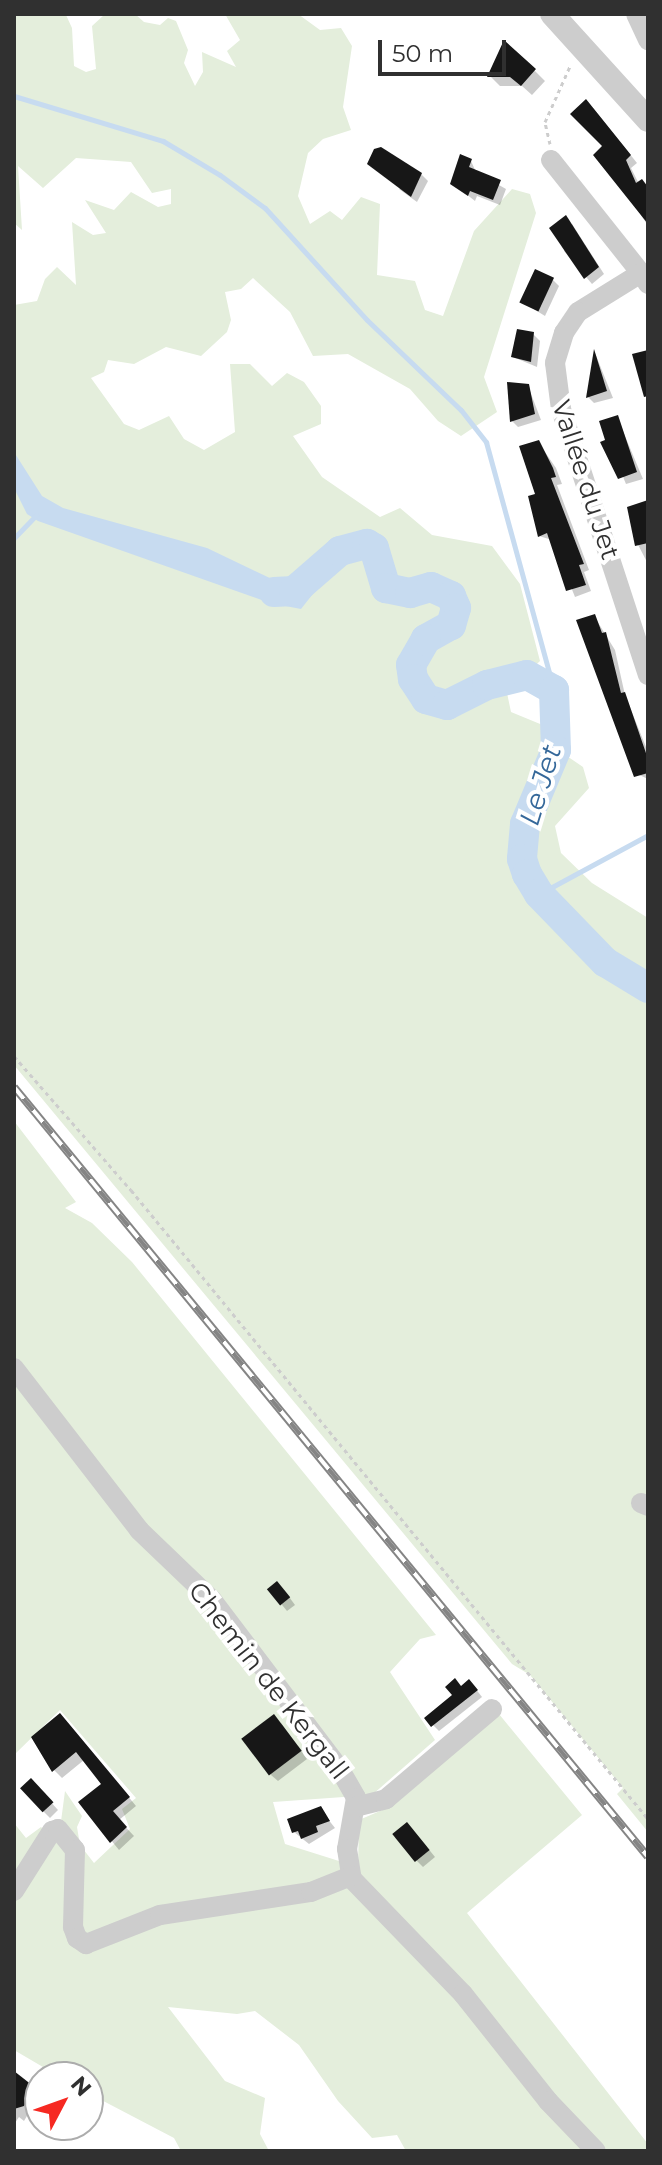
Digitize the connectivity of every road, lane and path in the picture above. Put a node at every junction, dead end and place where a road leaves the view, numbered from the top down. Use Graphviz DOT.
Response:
graph roads {
  1 [pos="552,14"];
  2 [pos="636,14"];
  3 [pos="648,40"];
  4 [pos="585,47"];
  5 [pos="648,120"];
  6 [pos="551,160"];
  7 [pos="645,279"];
  8 [pos="648,675"];
  9 [pos="14,1056"];
  10 [pos="14,1368"];
  11 [pos="492,1709"];
  12 [pos="355,1807"];
  13 [pos="648,1819"];
  14 [pos="351,1876"];
  15 [pos="14,1891"];
  16 [pos="596,2151"];
  1 -- 4 [label="street"];
  2 -- 3 [label="street"];
  4 -- 5 [label="street"];
  4 -- 6 [label="path"];
  6 -- 7 [label="street, Vallée du Jet"];
  7 -- 8 [label="street, Vallée du Jet"];
  9 -- 13 [label="path"];
  10 -- 12 [label="street, Chemin de Kergall"];
  11 -- 12 [label="street"];
  12 -- 14 [label="street, Chemin de Kergall"];
  14 -- 15 [label="street"];
  14 -- 16 [label="street"];
}
